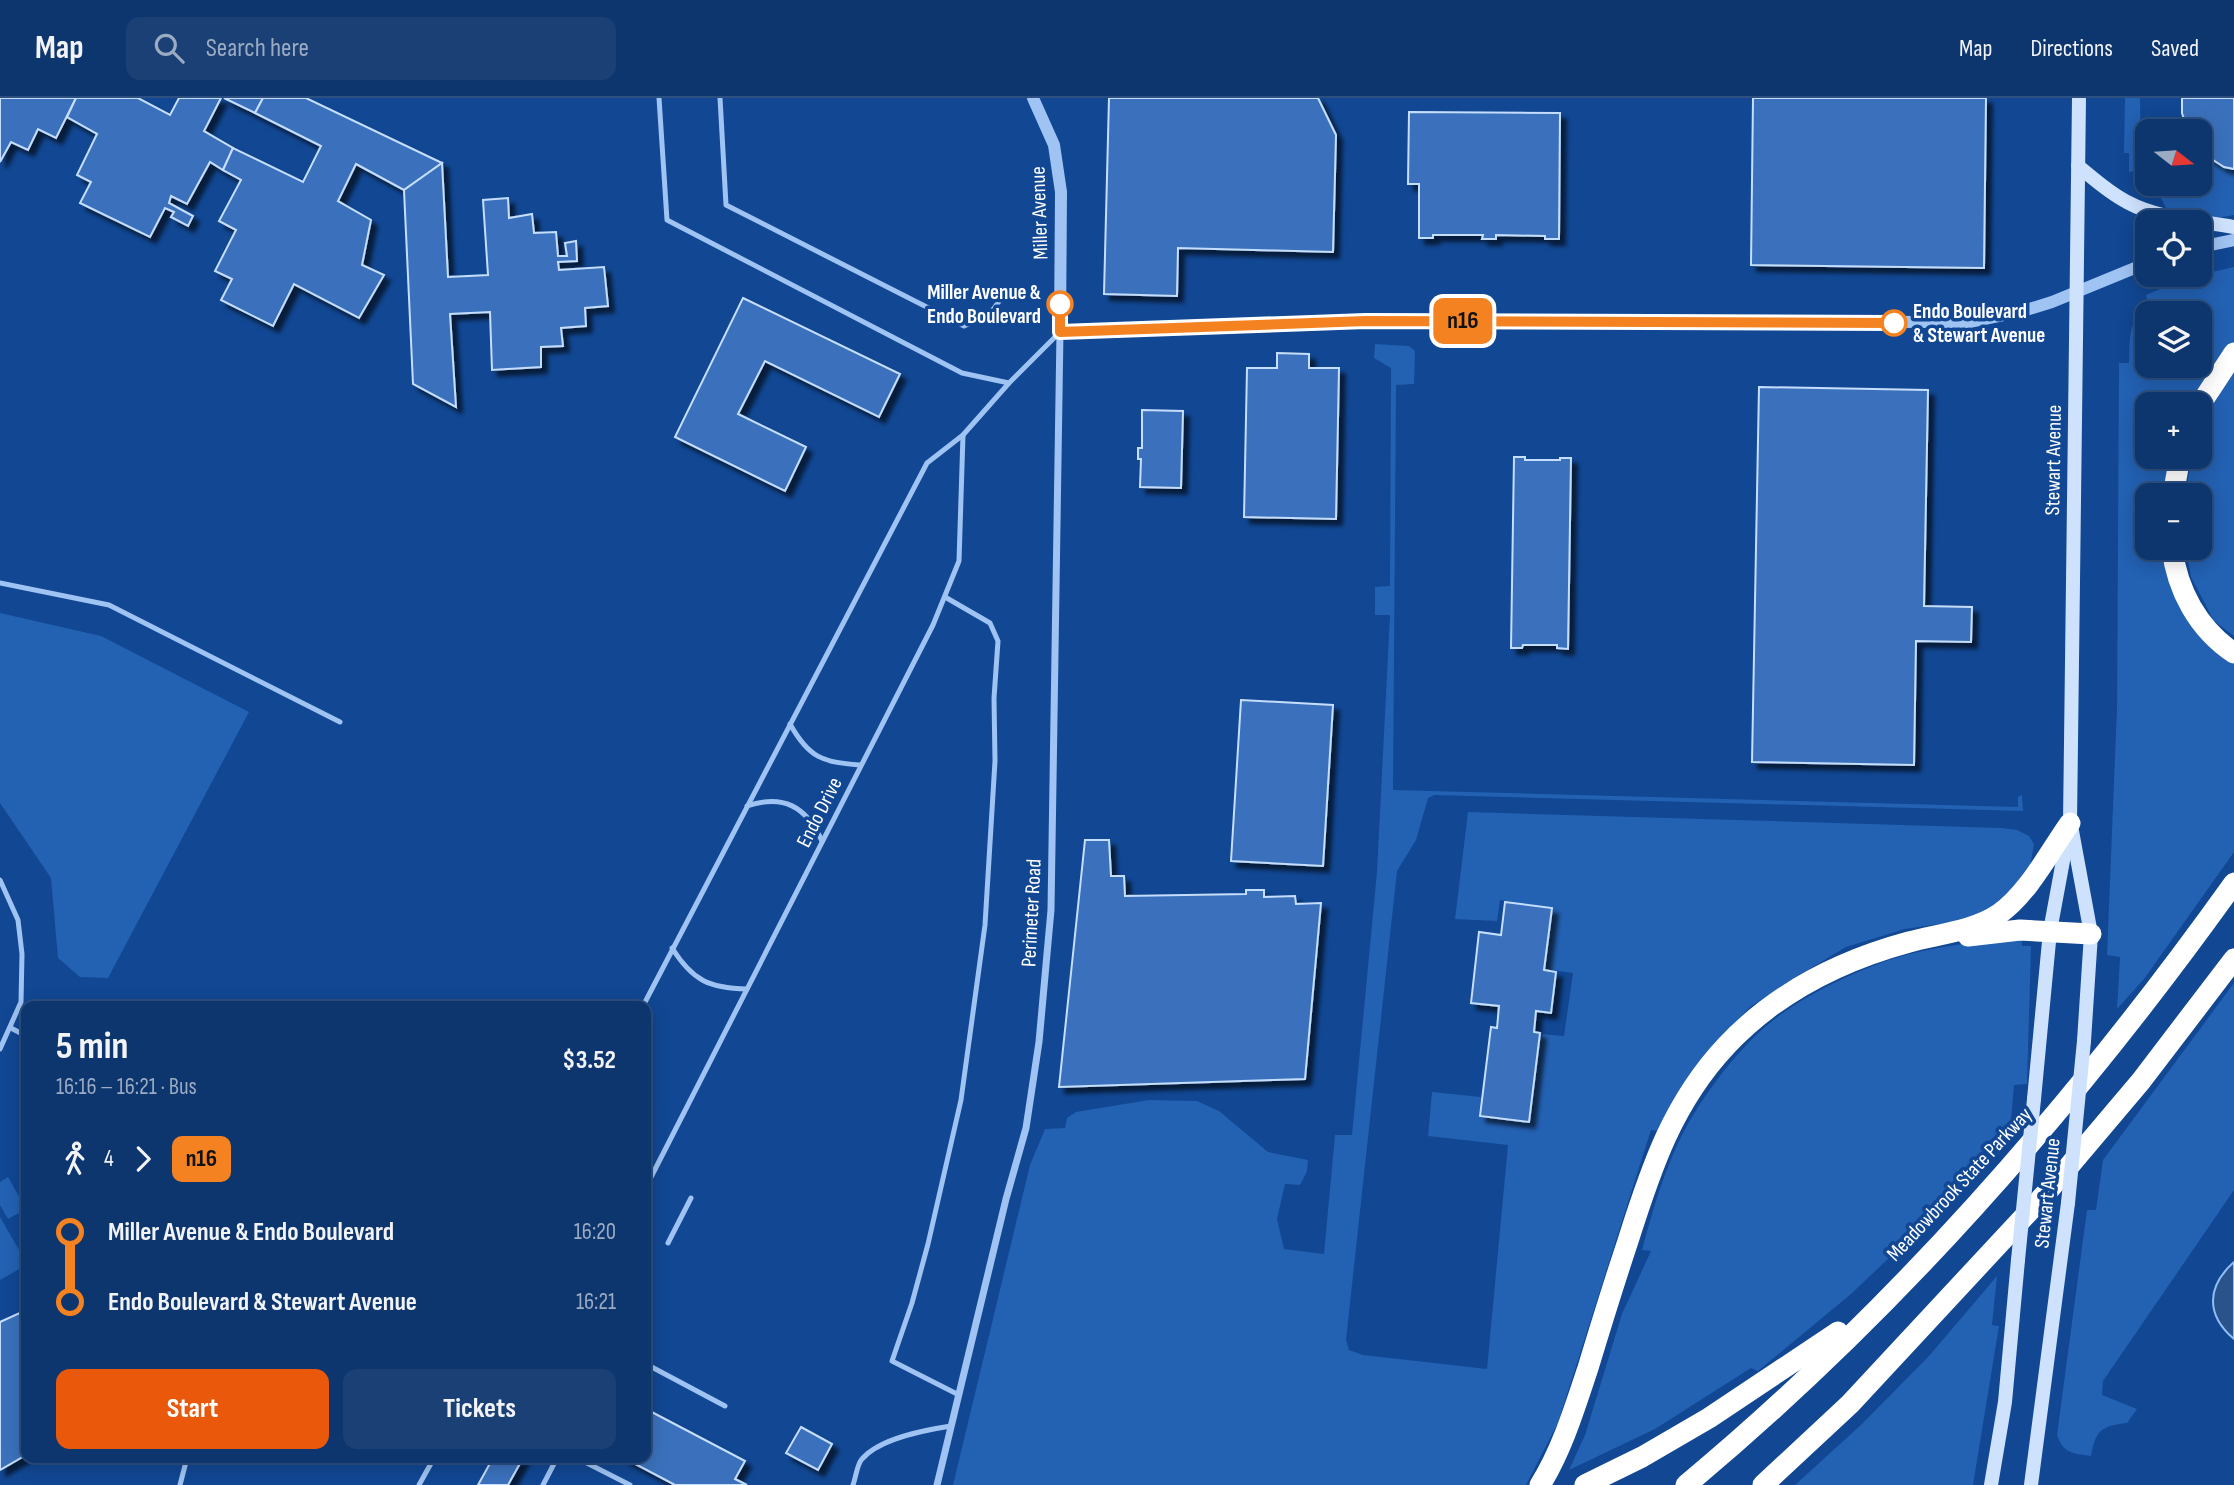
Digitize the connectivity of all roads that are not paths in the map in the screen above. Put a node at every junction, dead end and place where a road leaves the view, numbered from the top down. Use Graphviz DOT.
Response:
graph roads {
  1 [pos="659,98"];
  2 [pos="720,98"];
  3 [pos="1033,98"];
  4 [pos="2079,98"];
  5 [pos="2078,166"];
  6 [pos="2234,227"];
  7 [pos="2234,240"];
  8 [pos="2212,245"];
  9 [pos="2135,268"];
  10 [pos="2076,293"];
  11 [pos="1003,296"];
  12 [pos="1060,332"];
  13 [pos="2234,353"];
  14 [pos="1009,383"];
  15 [pos="2208,392"];
  16 [pos="964,435"];
  17 [pos="2175,560"];
  18 [pos="0,583"];
  19 [pos="944,597"];
  20 [pos="2234,653"];
  21 [pos="340,722"];
  22 [pos="790,724"];
  23 [pos="860,765"];
  24 [pos="747,806"];
  25 [pos="2070,822"];
  26 [pos="822,841"];
  27 [pos="0,880"];
  28 [pos="2234,883"];
  29 [pos="2050,931"];
  30 [pos="2091,934"];
  31 [pos="1917,940"];
  32 [pos="672,948"];
  33 [pos="2234,959"];
  34 [pos="747,989"];
  35 [pos="21,1001"];
  36 [pos="646,1001"];
  37 [pos="21,1002"];
  38 [pos="11,1028"];
  39 [pos="21,1033"];
  40 [pos="0,1049"];
  41 [pos="651,1177"];
  42 [pos="691,1198"];
  43 [pos="668,1243"];
  44 [pos="1881,1304"];
  45 [pos="651,1367"];
  46 [pos="959,1395"];
  47 [pos="725,1406"];
  48 [pos="951,1426"];
  49 [pos="186,1463"];
  50 [pos="431,1463"];
  51 [pos="554,1463"];
  52 [pos="585,1463"];
  53 [pos="1544,1478"];
  54 [pos="617,1482"];
  55 [pos="180,1485"];
  56 [pos="419,1485"];
  57 [pos="542,1485"];
  58 [pos="630,1485"];
  59 [pos="853,1485"];
  60 [pos="937,1485"];
  61 [pos="1585,1485"];
  62 [pos="1686,1485"];
  63 [pos="1763,1485"];
  64 [pos="1991,1485"];
  65 [pos="2031,1485"];
  1 -- 14 [label="lane"];
  2 -- 11 [label="lane"];
  3 -- 12 [label="street, Miller Avenue"];
  4 -- 5 [label="main road, Stewart Avenue"];
  5 -- 6 [label="main road"];
  5 -- 10 [label="main road, Stewart Avenue"];
  7 -- 8 [label="street"];
  9 -- 10 [label="street"];
  10 -- 12 [label="street"];
  10 -- 25 [label="main road, Stewart Avenue"];
  12 -- 14 [label="lane"];
  12 -- 46 [label="street, Perimeter Road"];
  13 -- 15 [label="highway"];
  14 -- 16 [label="lane"];
  16 -- 19 [label="lane, Endo Drive"];
  16 -- 22 [label="lane"];
  17 -- 20 [label="highway"];
  18 -- 21 [label="lane"];
  19 -- 23 [label="lane, Endo Drive"];
  19 -- 46 [label="lane"];
  22 -- 23 [label="lane"];
  22 -- 24 [label="lane"];
  23 -- 26 [label="lane, Endo Drive"];
  24 -- 26 [label="lane"];
  24 -- 32 [label="lane"];
  25 -- 29 [label="main road, Stewart Avenue"];
  25 -- 30 [label="main road, Stewart Avenue"];
  25 -- 31 [label="highway"];
  26 -- 34 [label="lane, Endo Drive"];
  27 -- 35 [label="lane"];
  28 -- 44 [label="highway, Meadowbrook State Parkway"];
  29 -- 30 [label="highway"];
  29 -- 31 [label="highway"];
  29 -- 64 [label="main road, Stewart Avenue, bridge"];
  30 -- 65 [label="main road, Stewart Avenue, bridge"];
  31 -- 53 [label="highway"];
  32 -- 34 [label="lane"];
  32 -- 36 [label="lane"];
  33 -- 63 [label="highway"];
  34 -- 41 [label="lane, Endo Drive"];
  37 -- 38 [label="lane"];
  38 -- 39 [label="lane"];
  38 -- 40 [label="lane"];
  42 -- 43 [label="lane"];
  44 -- 61 [label="highway"];
  44 -- 62 [label="highway, Meadowbrook State Parkway"];
  45 -- 47 [label="lane"];
  46 -- 48 [label="street, Perimeter Road"];
  48 -- 59 [label="lane"];
  48 -- 60 [label="street, Perimeter Road"];
  49 -- 55 [label="lane"];
  50 -- 56 [label="lane"];
  51 -- 57 [label="lane"];
  52 -- 54 [label="lane"];
  54 -- 58 [label="lane"];
}
